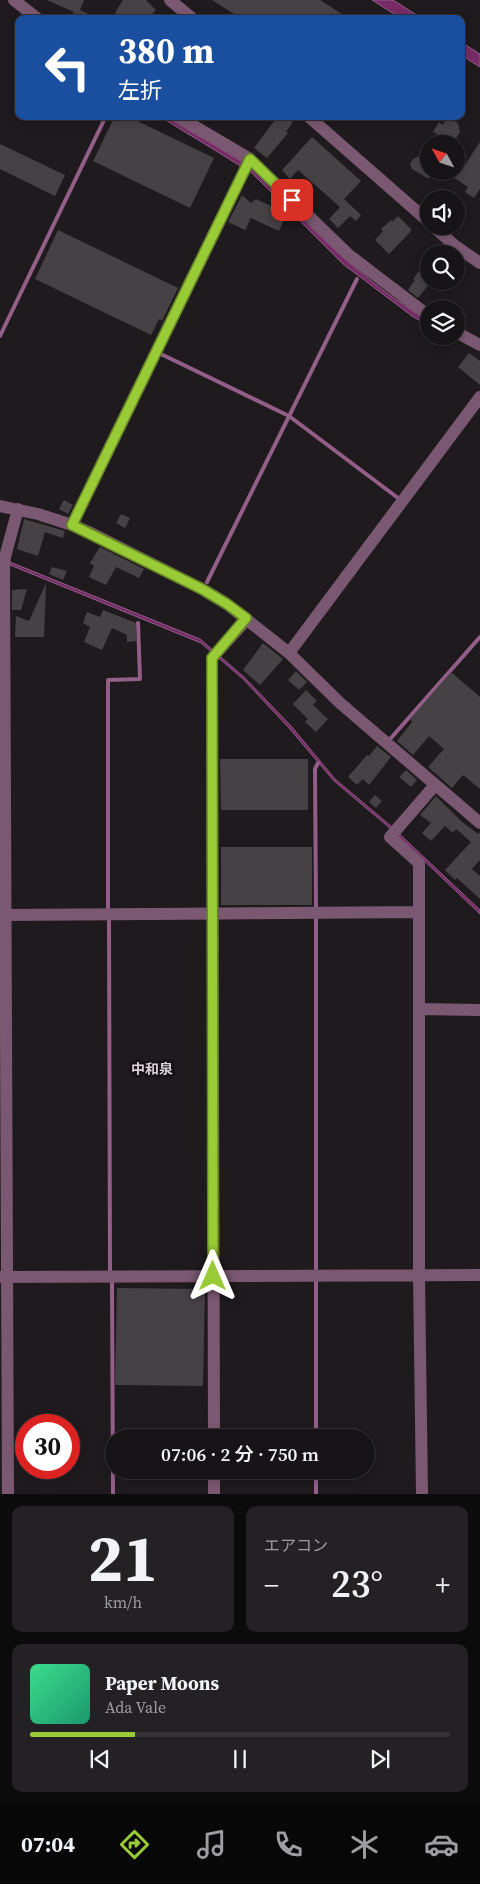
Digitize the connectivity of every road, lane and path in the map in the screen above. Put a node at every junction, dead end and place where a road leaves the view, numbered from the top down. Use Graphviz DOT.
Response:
graph roads {
  1 [pos="14,0"];
  2 [pos="170,0"];
  3 [pos="33,15"];
  4 [pos="188,15"];
  5 [pos="183,120"];
  6 [pos="313,120"];
  7 [pos="247,164"];
  8 [pos="420,214"];
  9 [pos="443,235"];
  10 [pos="480,263"];
  11 [pos="420,309"];
  12 [pos="465,337"];
  13 [pos="480,345"];
  14 [pos="480,396"];
  15 [pos="0,506"];
  16 [pos="18,509"];
  17 [pos="72,525"];
  18 [pos="246,618"];
  19 [pos="289,653"];
  20 [pos="435,785"];
  21 [pos="480,823"];
  22 [pos="419,912"];
  23 [pos="212,913"];
  24 [pos="6,915"];
  25 [pos="419,1010"];
  26 [pos="480,1010"];
  27 [pos="419,1275"];
  28 [pos="480,1275"];
  29 [pos="213,1276"];
  30 [pos="4,1277"];
  31 [pos="214,1429"];
  32 [pos="214,1479"];
  33 [pos="8,1494"];
  34 [pos="214,1494"];
  35 [pos="422,1494"];
  1 -- 3 [label="street"];
  2 -- 4 [label="street"];
  5 -- 7 [label="street"];
  6 -- 8 [label="street"];
  7 -- 11 [label="street"];
  7 -- 17 [label="street"];
  9 -- 10 [label="street"];
  12 -- 13 [label="street"];
  14 -- 19 [label="street"];
  15 -- 16 [label="street"];
  16 -- 17 [label="street"];
  16 -- 24 [label="street"];
  17 -- 18 [label="street"];
  18 -- 19 [label="street"];
  18 -- 23 [label="street"];
  19 -- 20 [label="street"];
  20 -- 21 [label="street"];
  20 -- 22 [label="street"];
  22 -- 23 [label="street"];
  22 -- 25 [label="street"];
  23 -- 24 [label="street"];
  23 -- 29 [label="street"];
  24 -- 30 [label="street"];
  25 -- 26 [label="street"];
  25 -- 27 [label="street"];
  27 -- 28 [label="street"];
  27 -- 29 [label="street"];
  27 -- 35 [label="street"];
  29 -- 30 [label="street"];
  29 -- 31 [label="street"];
  30 -- 33 [label="street"];
  32 -- 34 [label="street"];
}
